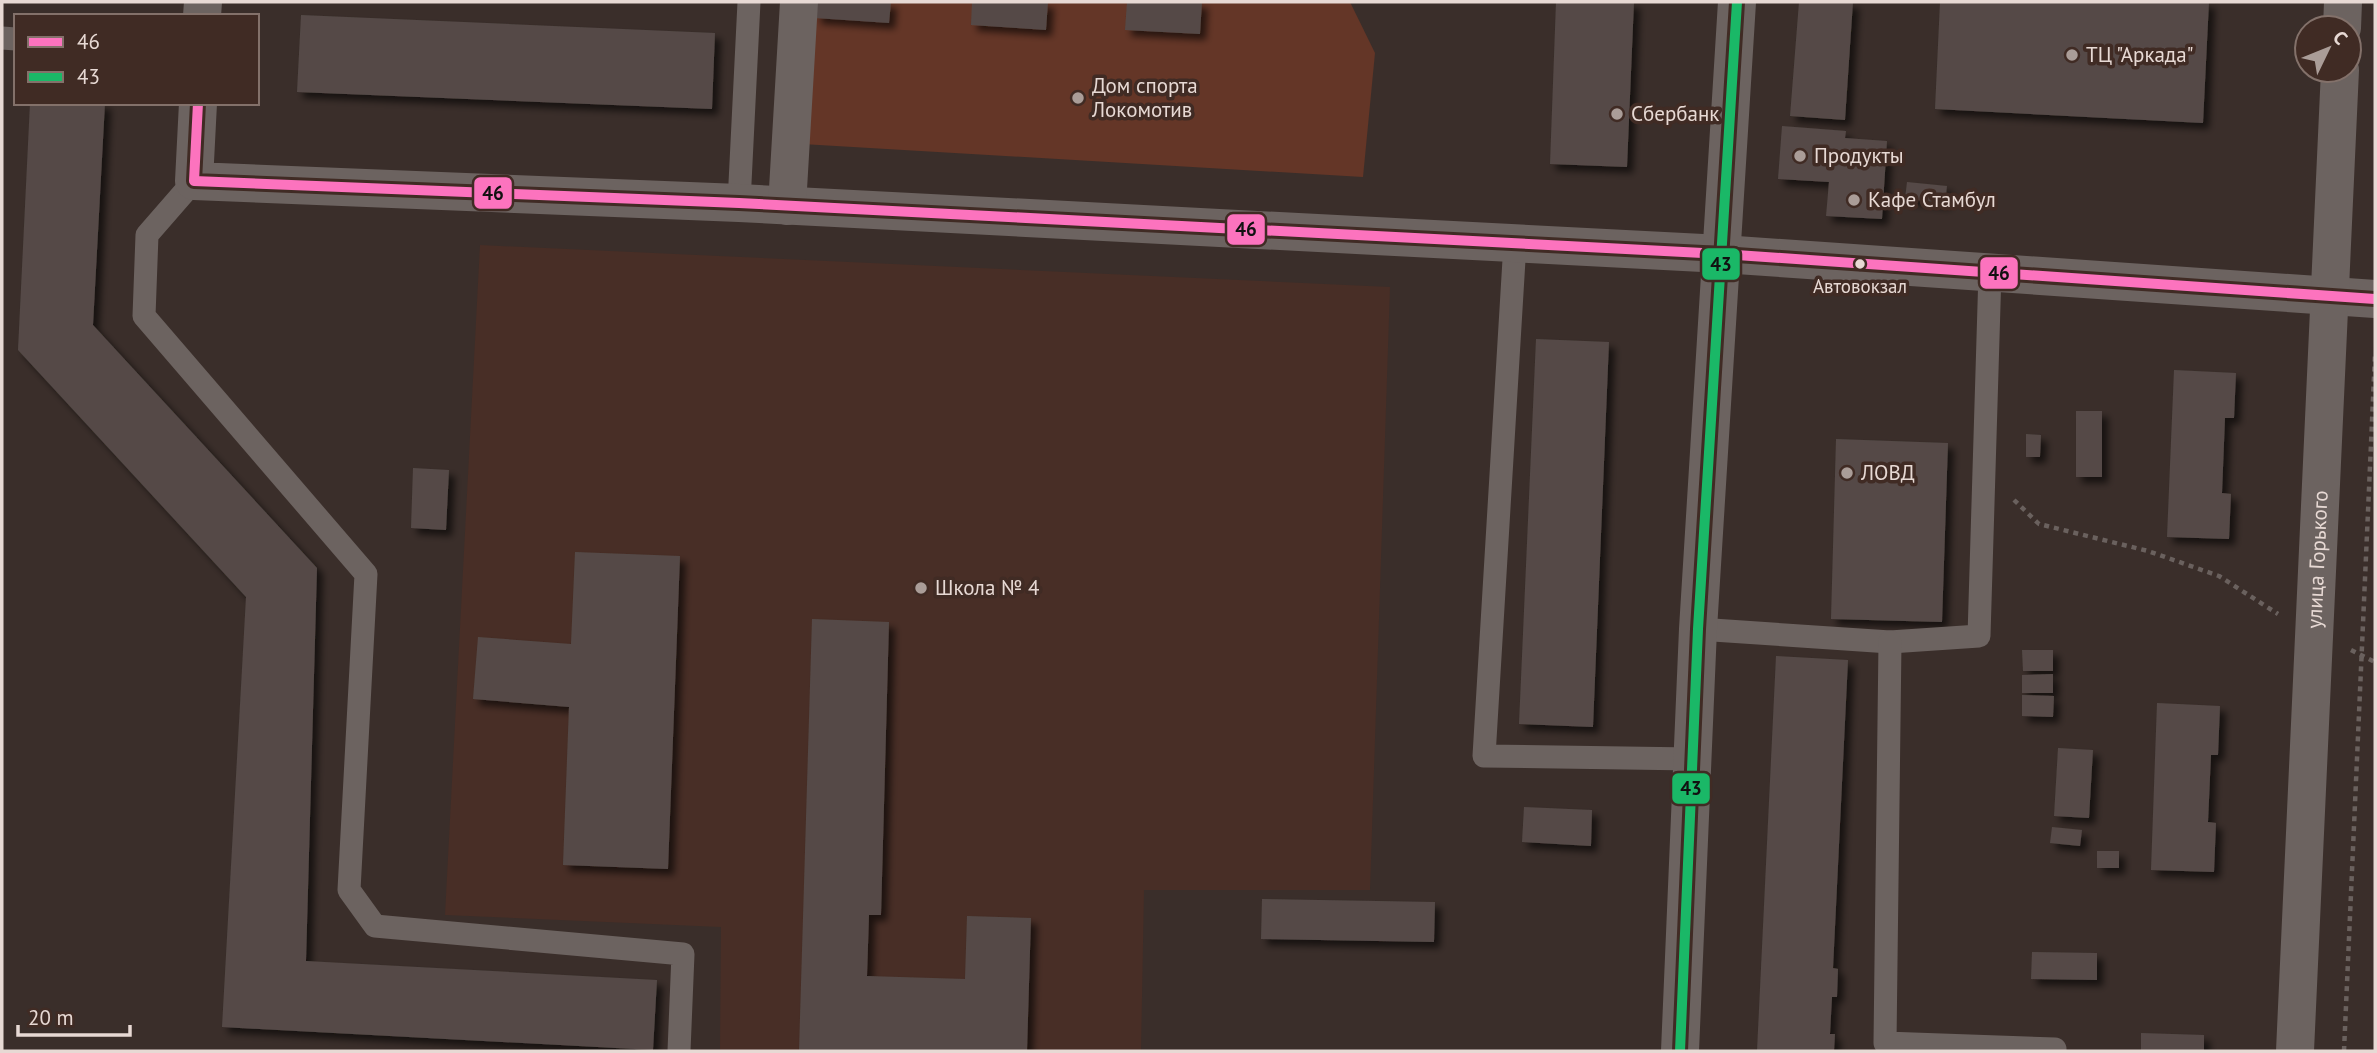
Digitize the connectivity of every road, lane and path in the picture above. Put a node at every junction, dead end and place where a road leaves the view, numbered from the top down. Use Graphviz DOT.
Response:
graph roads {
  1 [pos="749,2"];
  2 [pos="799,2"];
  3 [pos="1737,2"];
  4 [pos="2339,84"];
  5 [pos="198,105"];
  6 [pos="194,181"];
  7 [pos="738,203"];
  8 [pos="787,206"];
  9 [pos="1515,243"];
  10 [pos="1722,254"];
  11 [pos="1990,272"];
  12 [pos="2330,298"];
  13 [pos="2375,299"];
  14 [pos="2375,354"];
  15 [pos="1986,471"];
  16 [pos="1698,629"];
  17 [pos="2314,637"];
  18 [pos="1890,642"];
  19 [pos="2361,653"];
  20 [pos="2375,662"];
  21 [pos="1693,760"];
  22 [pos="679,1051"];
  23 [pos="1681,1051"];
  24 [pos="2055,1051"];
  25 [pos="2295,1051"];
  26 [pos="2344,1051"];
  1 -- 7 [label="lane"];
  2 -- 8 [label="street"];
  3 -- 10 [label="street"];
  4 -- 12 [label="street, улица Горького"];
  5 -- 6 [label="street"];
  6 -- 7 [label="street"];
  6 -- 22 [label="lane"];
  7 -- 8 [label="street"];
  8 -- 9 [label="street"];
  9 -- 10 [label="street"];
  9 -- 21 [label="lane"];
  10 -- 11 [label="street"];
  10 -- 16 [label="street"];
  11 -- 12 [label="street"];
  11 -- 15 [label="lane"];
  12 -- 13 [label="street"];
  12 -- 17 [label="street, улица Горького"];
  14 -- 19 [label="path"];
  15 -- 17 [label="path"];
  15 -- 18 [label="lane"];
  16 -- 18 [label="lane"];
  16 -- 21 [label="street"];
  17 -- 19 [label="path"];
  17 -- 25 [label="street, улица Горького"];
  18 -- 24 [label="lane"];
  19 -- 20 [label="path"];
  19 -- 26 [label="path"];
  21 -- 23 [label="street"];
}
